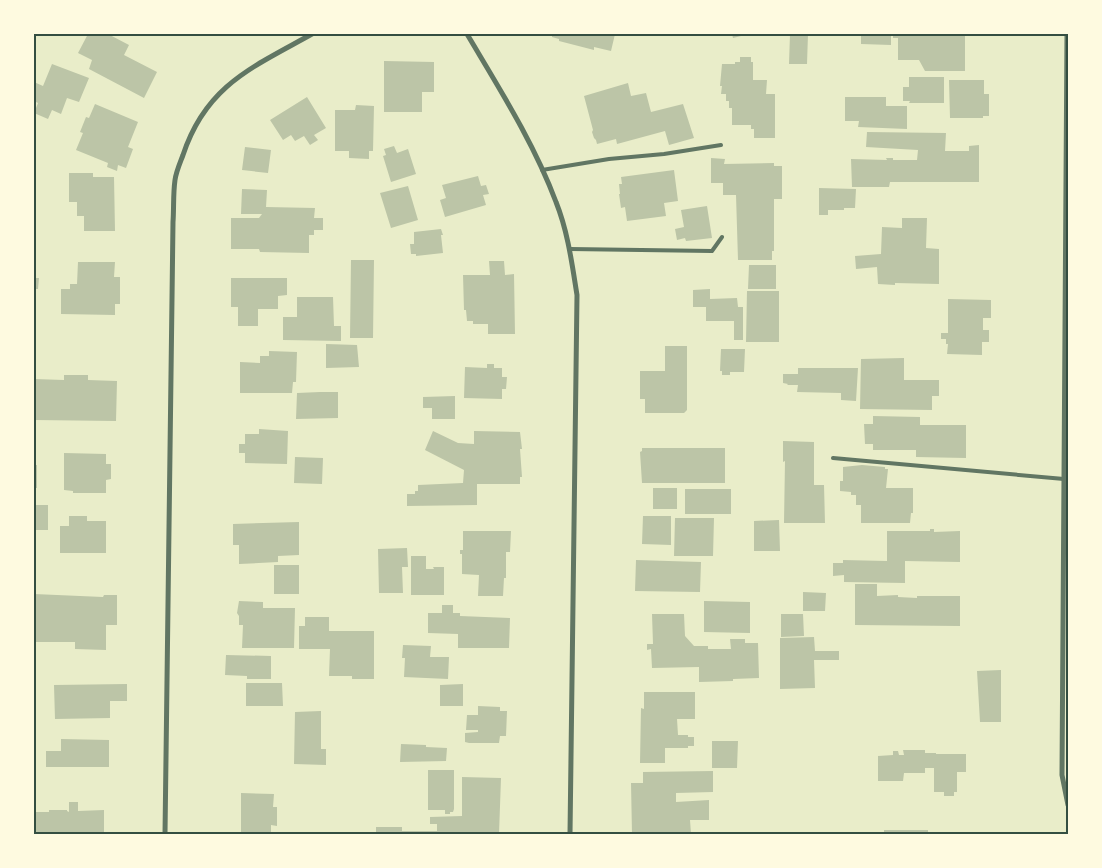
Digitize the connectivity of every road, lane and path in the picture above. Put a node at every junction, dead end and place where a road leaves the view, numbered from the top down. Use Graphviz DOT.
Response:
graph roads {
  1 [pos="312,34"];
  2 [pos="467,34"];
  3 [pos="1067,34"];
  4 [pos="721,145"];
  5 [pos="542,170"];
  6 [pos="722,237"];
  7 [pos="570,249"];
  8 [pos="833,458"];
  9 [pos="1064,479"];
  10 [pos="1068,805"];
  11 [pos="165,834"];
  12 [pos="570,834"];
  1 -- 11 [label="street"];
  2 -- 5 [label="street"];
  3 -- 9 [label="street"];
  4 -- 5 [label="lane"];
  5 -- 7 [label="street"];
  6 -- 7 [label="lane"];
  7 -- 12 [label="street"];
  8 -- 9 [label="lane"];
  9 -- 10 [label="street"];
}
